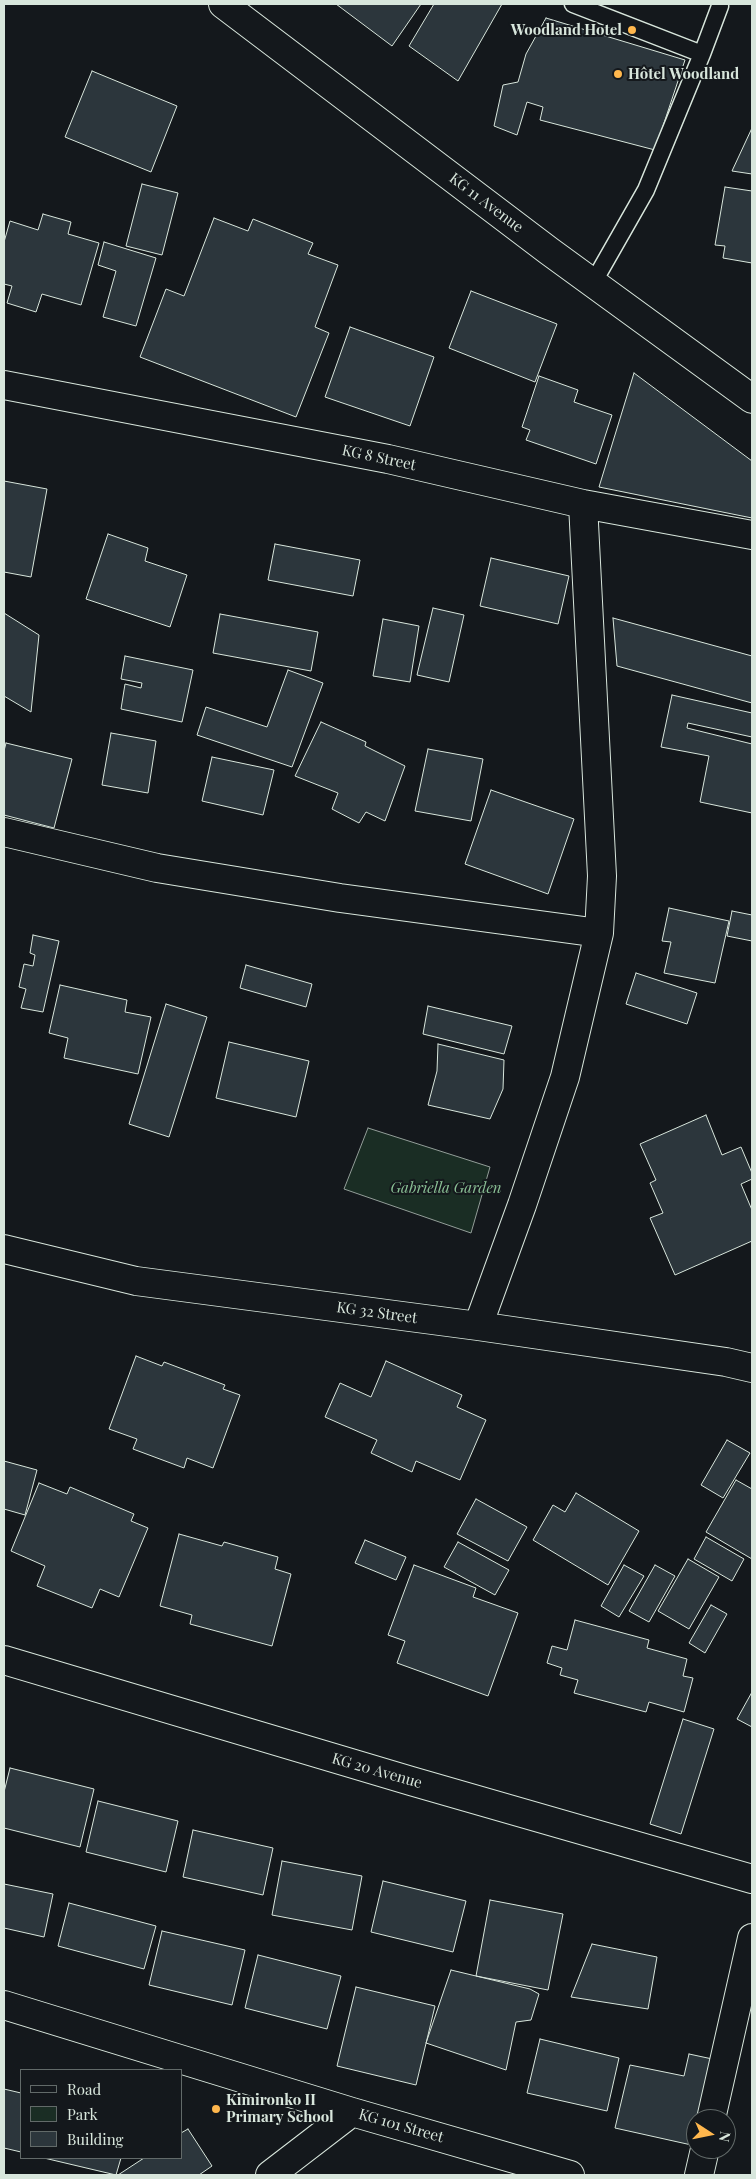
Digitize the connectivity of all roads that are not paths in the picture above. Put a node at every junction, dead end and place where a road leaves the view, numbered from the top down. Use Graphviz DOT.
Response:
graph roads {
  1 [pos="223,4"];
  2 [pos="573,4"];
  3 [pos="720,6"];
  4 [pos="702,54"];
  5 [pos="593,283"];
  6 [pos="4,385"];
  7 [pos="752,399"];
  8 [pos="583,504"];
  9 [pos="752,535"];
  10 [pos="4,832"];
  11 [pos="599,933"];
  12 [pos="4,1249"];
  13 [pos="478,1326"];
  14 [pos="752,1368"];
  15 [pos="4,1660"];
  16 [pos="752,1879"];
  17 [pos="752,1938"];
  18 [pos="4,2005"];
  19 [pos="714,2109"];
  20 [pos="352,2112"];
  21 [pos="703,2159"];
  22 [pos="270,2175"];
  23 [pos="570,2175"];
  24 [pos="699,2175"];
  1 -- 5 [label="street, KG 11 Avenue"];
  2 -- 4 [label="lane"];
  3 -- 4 [label="lane"];
  4 -- 5 [label="lane"];
  5 -- 7 [label="street, KG 11 Avenue"];
  6 -- 8 [label="street, KG 8 Street"];
  8 -- 9 [label="street, KG 8 Street"];
  8 -- 11 [label="street"];
  10 -- 11 [label="street"];
  11 -- 13 [label="street"];
  12 -- 13 [label="street, KG 32 Street"];
  13 -- 14 [label="street, KG 32 Street"];
  15 -- 16 [label="street, KG 20 Avenue"];
  17 -- 19 [label="street"];
  18 -- 20 [label="street, KG 101 Street"];
  20 -- 22 [label="street"];
  20 -- 23 [label="street, KG 101 Street"];
  21 -- 24 [label="street"];
}
